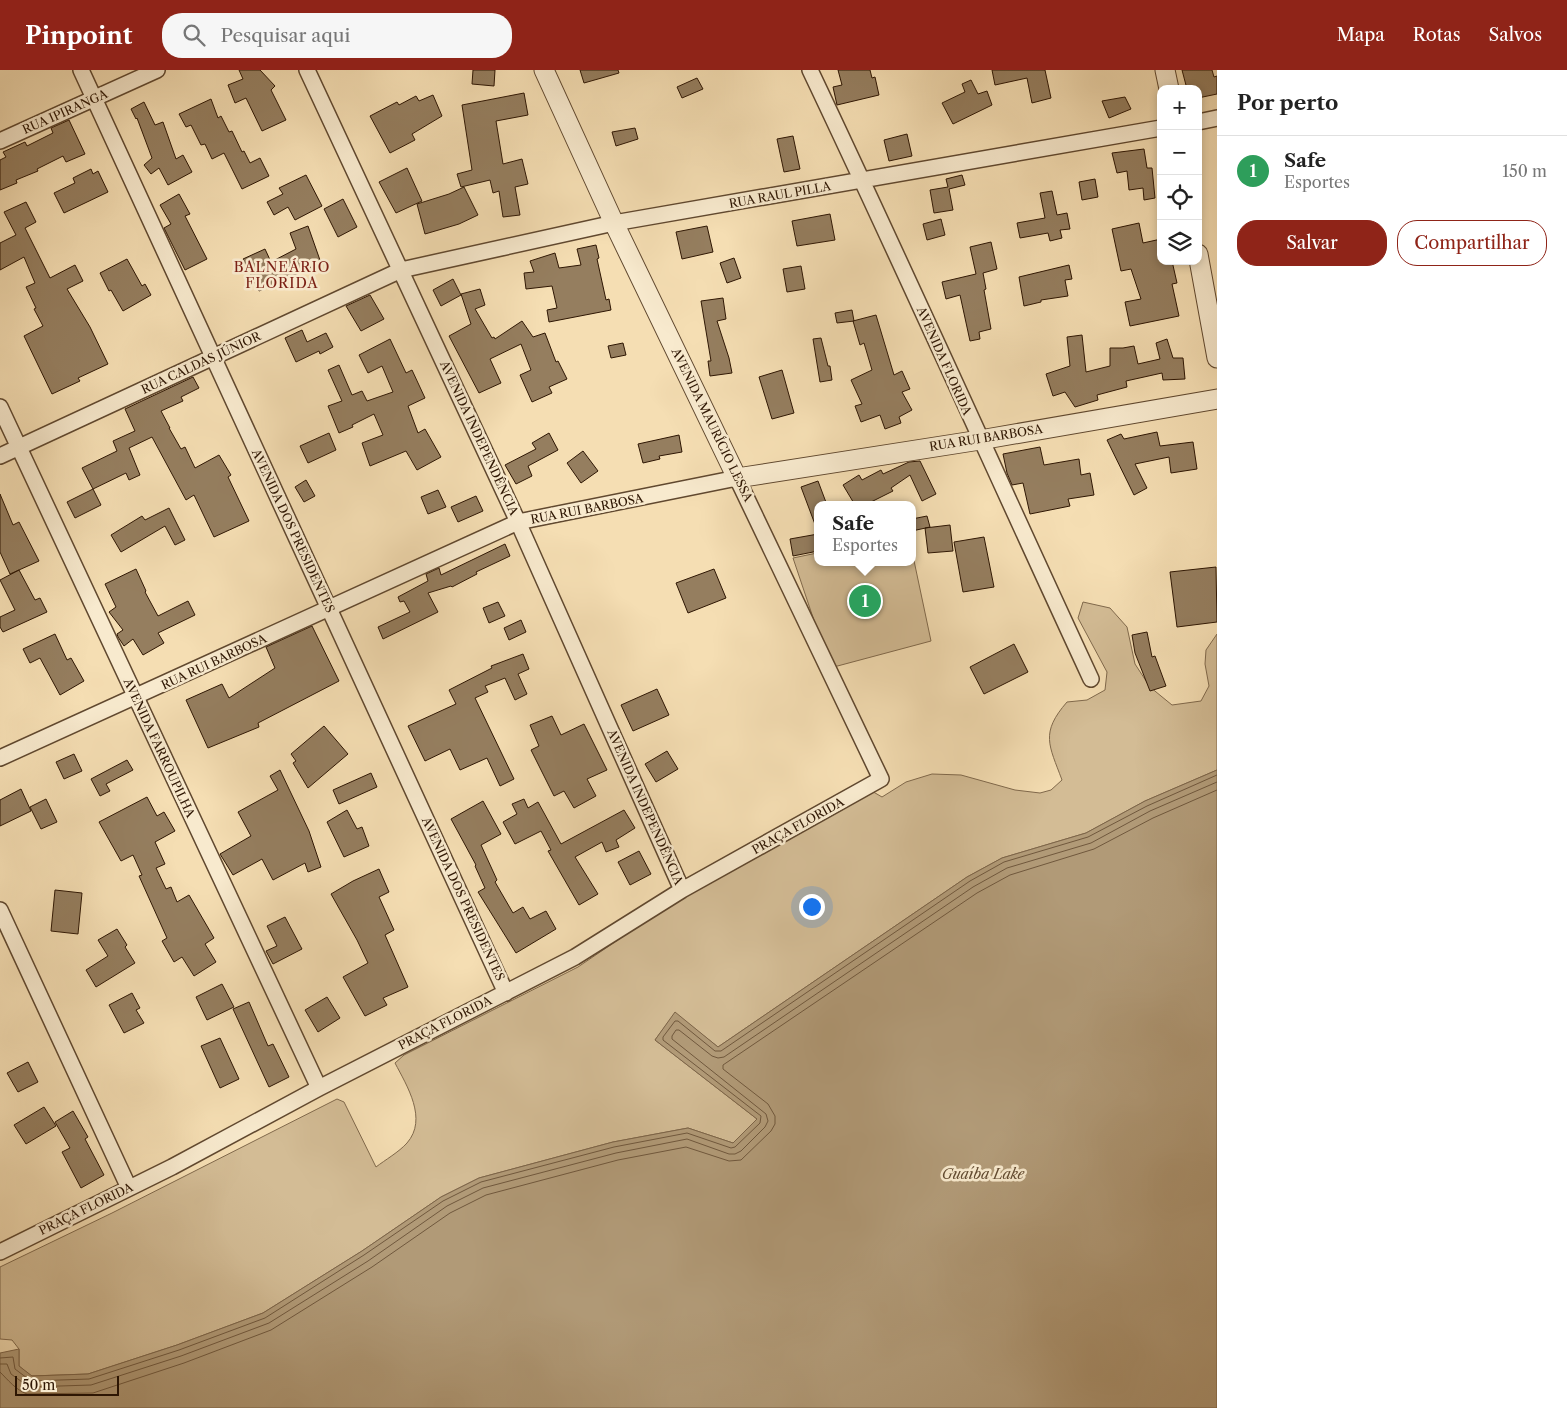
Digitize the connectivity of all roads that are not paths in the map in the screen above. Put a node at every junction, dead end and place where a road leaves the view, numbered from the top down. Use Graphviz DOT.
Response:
graph roads {
  1 [pos="81,70"];
  2 [pos="157,70"];
  3 [pos="307,70"];
  4 [pos="544,70"];
  5 [pos="810,70"];
  6 [pos="1165,70"];
  7 [pos="1167,85"];
  8 [pos="94,98"];
  9 [pos="1217,118"];
  10 [pos="1202,121"];
  11 [pos="1157,129"];
  12 [pos="0,141"];
  13 [pos="863,181"];
  14 [pos="614,223"];
  15 [pos="1200,265"];
  16 [pos="401,270"];
  17 [pos="214,357"];
  18 [pos="1217,358"];
  19 [pos="1217,399"];
  20 [pos="0,407"];
  21 [pos="980,440"];
  22 [pos="19,448"];
  23 [pos="0,456"];
  24 [pos="737,478"];
  25 [pos="518,522"];
  26 [pos="328,608"];
  27 [pos="1091,679"];
  28 [pos="135,698"];
  29 [pos="0,758"];
  30 [pos="882,779"];
  31 [pos="682,890"];
  32 [pos="0,910"];
  33 [pos="506,993"];
  34 [pos="319,1088"];
  35 [pos="129,1188"];
  36 [pos="0,1252"];
  1 -- 8 [label="street, AVENIDA DOS PRESIDENTES"];
  2 -- 8 [label="street, RUA IPIRANGA"];
  3 -- 16 [label="street, AVENIDA INDEPENDÊNCIA"];
  4 -- 14 [label="street, AVENIDA MAURÍCIO LESSA"];
  5 -- 13 [label="street, AVENIDA FLORIDA"];
  6 -- 7 [label="street"];
  8 -- 12 [label="street, RUA IPIRANGA"];
  8 -- 17 [label="street, AVENIDA DOS PRESIDENTES"];
  9 -- 10 [label="street"];
  11 -- 13 [label="street, RUA RAUL PILLA"];
  13 -- 14 [label="street, RUA RAUL PILLA"];
  13 -- 21 [label="street, AVENIDA FLORIDA"];
  14 -- 16 [label="street, RUA RAUL PILLA"];
  14 -- 24 [label="street, AVENIDA MAURÍCIO LESSA"];
  15 -- 18 [label="street"];
  16 -- 17 [label="street, RUA CALDAS JÚNIOR"];
  16 -- 25 [label="street, AVENIDA INDEPENDÊNCIA"];
  17 -- 22 [label="street, RUA CALDAS JÚNIOR"];
  17 -- 26 [label="street, AVENIDA DOS PRESIDENTES"];
  19 -- 21 [label="street, RUA RUI BARBOSA"];
  20 -- 22 [label="street, AVENIDA FARROUPILHA"];
  21 -- 24 [label="street, RUA RUI BARBOSA"];
  21 -- 27 [label="street, AVENIDA FLORIDA"];
  22 -- 23 [label="street, RUA CALDAS JÚNIOR"];
  22 -- 28 [label="street, AVENIDA FARROUPILHA"];
  24 -- 25 [label="street, RUA RUI BARBOSA"];
  24 -- 30 [label="street, AVENIDA MAURÍCIO LESSA"];
  25 -- 26 [label="street, RUA RUI BARBOSA"];
  25 -- 31 [label="street, AVENIDA INDEPENDÊNCIA"];
  26 -- 28 [label="street, RUA RUI BARBOSA"];
  26 -- 33 [label="street, AVENIDA DOS PRESIDENTES"];
  28 -- 29 [label="street, RUA RUI BARBOSA"];
  28 -- 34 [label="street, AVENIDA FARROUPILHA"];
  30 -- 31 [label="street, PRAÇA FLORIDA"];
  31 -- 33 [label="street, PRAÇA FLORIDA"];
  32 -- 35 [label="street"];
  33 -- 34 [label="street, PRAÇA FLORIDA"];
  34 -- 35 [label="street, PRAÇA FLORIDA"];
  35 -- 36 [label="street, PRAÇA FLORIDA"];
}
